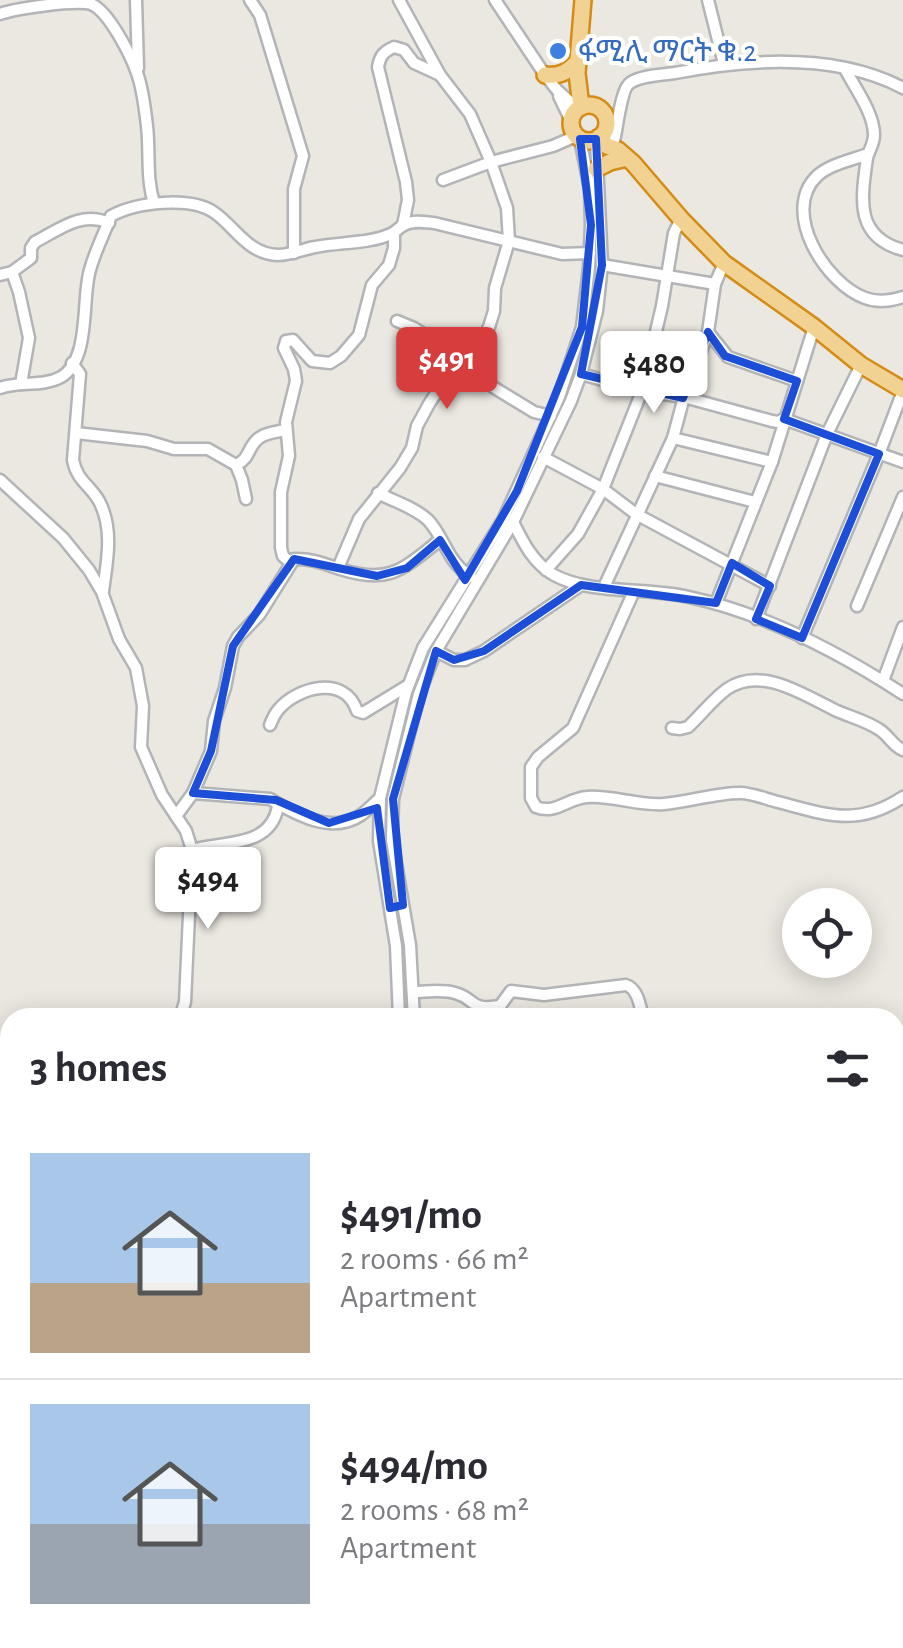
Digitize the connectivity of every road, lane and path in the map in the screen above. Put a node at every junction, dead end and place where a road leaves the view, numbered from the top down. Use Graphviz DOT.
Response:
graph roads {
  1 [pos="136,0"];
  2 [pos="250,0"];
  3 [pos="399,0"];
  4 [pos="495,0"];
  5 [pos="583,0"];
  6 [pos="708,0"];
  7 [pos="18,4"];
  8 [pos="0,14"];
  9 [pos="724,64"];
  10 [pos="578,67"];
  11 [pos="845,70"];
  12 [pos="138,74"];
  13 [pos="440,75"];
  14 [pos="545,76"];
  15 [pos="903,88"];
  16 [pos="595,131"];
  17 [pos="868,154"];
  18 [pos="491,162"];
  19 [pos="596,170"];
  20 [pos="443,180"];
  21 [pos="154,203"];
  22 [pos="681,219"];
  23 [pos="109,223"];
  24 [pos="398,229"];
  25 [pos="509,241"];
  26 [pos="903,250"];
  27 [pos="294,253"];
  28 [pos="590,253"];
  29 [pos="724,263"];
  30 [pos="602,265"];
  31 [pos="6,273"];
  32 [pos="667,276"];
  33 [pos="715,284"];
  34 [pos="903,298"];
  35 [pos="397,321"];
  36 [pos="814,327"];
  37 [pos="708,332"];
  38 [pos="448,349"];
  39 [pos="467,362"];
  40 [pos="72,363"];
  41 [pos="861,366"];
  42 [pos="417,374"];
  43 [pos="581,374"];
  44 [pos="796,381"];
  45 [pos="21,384"];
  46 [pos="0,388"];
  47 [pos="903,390"];
  48 [pos="642,391"];
  49 [pos="684,397"];
  50 [pos="552,416"];
  51 [pos="784,420"];
  52 [pos="286,430"];
  53 [pos="76,433"];
  54 [pos="827,434"];
  55 [pos="673,438"];
  56 [pos="880,454"];
  57 [pos="543,457"];
  58 [pos="772,462"];
  59 [pos="903,462"];
  60 [pos="236,465"];
  61 [pos="656,476"];
  62 [pos="0,480"];
  63 [pos="603,489"];
  64 [pos="378,493"];
  65 [pos="903,497"];
  66 [pos="246,499"];
  67 [pos="755,502"];
  68 [pos="636,514"];
  69 [pos="512,522"];
  70 [pos="440,540"];
  71 [pos="732,563"];
  72 [pos="291,564"];
  73 [pos="338,568"];
  74 [pos="546,570"];
  75 [pos="473,578"];
  76 [pos="582,585"];
  77 [pos="770,586"];
  78 [pos="604,587"];
  79 [pos="634,590"];
  80 [pos="102,592"];
  81 [pos="716,604"];
  82 [pos="857,606"];
  83 [pos="756,619"];
  84 [pos="446,621"];
  85 [pos="903,627"];
  86 [pos="802,638"];
  87 [pos="436,651"];
  88 [pos="883,681"];
  89 [pos="408,685"];
  90 [pos="903,694"];
  91 [pos="270,724"];
  92 [pos="672,728"];
  93 [pos="903,750"];
  94 [pos="193,793"];
  95 [pos="903,797"];
  96 [pos="380,798"];
  97 [pos="278,806"];
  98 [pos="176,816"];
  99 [pos="189,841"];
  100 [pos="403,905"];
  101 [pos="390,908"];
  102 [pos="413,992"];
  103 [pos="183,1008"];
  104 [pos="399,1008"];
  105 [pos="414,1008"];
  106 [pos="488,1008"];
  107 [pos="488,1008"];
  108 [pos="640,1008"];
  1 -- 12 [label="street"];
  2 -- 27 [label="street"];
  3 -- 13 [label="street"];
  4 -- 14 [label="street"];
  5 -- 10 [label="highway"];
  6 -- 9 [label="street"];
  7 -- 8 [label="street"];
  7 -- 12 [label="street"];
  9 -- 11 [label="street"];
  9 -- 16 [label="street"];
  10 -- 14 [label="highway"];
  10 -- 16 [label="highway"];
  11 -- 15 [label="street"];
  11 -- 17 [label="street"];
  12 -- 21 [label="street"];
  13 -- 18 [label="street"];
  13 -- 24 [label="street"];
  14 -- 16 [label="street"];
  16 -- 18 [label="street"];
  16 -- 19 [label="street"];
  16 -- 19 [label="highway"];
  16 -- 22 [label="highway"];
  16 -- 28 [label="street"];
  17 -- 26 [label="street"];
  17 -- 34 [label="street"];
  18 -- 20 [label="street"];
  18 -- 25 [label="street"];
  19 -- 30 [label="street"];
  21 -- 23 [label="street"];
  21 -- 27 [label="street"];
  22 -- 29 [label="highway"];
  22 -- 32 [label="street"];
  23 -- 31 [label="street"];
  23 -- 40 [label="street"];
  24 -- 25 [label="street"];
  24 -- 27 [label="street"];
  24 -- 52 [label="street"];
  25 -- 28 [label="street"];
  25 -- 39 [label="street"];
  28 -- 50 [label="street"];
  29 -- 33 [label="street"];
  29 -- 36 [label="highway"];
  30 -- 32 [label="street"];
  30 -- 43 [label="street"];
  31 -- 45 [label="street"];
  32 -- 33 [label="street"];
  32 -- 48 [label="street"];
  33 -- 37 [label="street"];
  35 -- 38 [label="street"];
  36 -- 41 [label="highway"];
  36 -- 44 [label="street"];
  37 -- 44 [label="street"];
  37 -- 49 [label="street"];
  38 -- 39 [label="street"];
  38 -- 42 [label="street"];
  39 -- 50 [label="street"];
  39 -- 64 [label="street"];
  40 -- 45 [label="street"];
  40 -- 53 [label="street"];
  41 -- 47 [label="highway"];
  41 -- 54 [label="street"];
  43 -- 48 [label="street"];
  43 -- 57 [label="street"];
  44 -- 51 [label="street"];
  45 -- 46 [label="street"];
  47 -- 56 [label="street"];
  48 -- 49 [label="street"];
  48 -- 63 [label="street"];
  49 -- 51 [label="street"];
  49 -- 55 [label="street"];
  50 -- 75 [label="street"];
  51 -- 54 [label="street"];
  51 -- 58 [label="street"];
  52 -- 60 [label="street"];
  52 -- 72 [label="street"];
  53 -- 60 [label="street"];
  53 -- 80 [label="street"];
  54 -- 56 [label="street"];
  54 -- 77 [label="street"];
  55 -- 58 [label="street"];
  55 -- 61 [label="street"];
  56 -- 59 [label="street"];
  56 -- 86 [label="street"];
  57 -- 63 [label="street"];
  57 -- 69 [label="street"];
  58 -- 67 [label="street"];
  60 -- 66 [label="street"];
  61 -- 67 [label="street"];
  61 -- 68 [label="street"];
  62 -- 80 [label="street"];
  63 -- 68 [label="street"];
  63 -- 74 [label="street"];
  64 -- 70 [label="street"];
  64 -- 73 [label="street"];
  65 -- 82 [label="street"];
  67 -- 71 [label="street"];
  68 -- 71 [label="street"];
  68 -- 78 [label="street"];
  69 -- 74 [label="street"];
  69 -- 75 [label="street"];
  70 -- 73 [label="street"];
  70 -- 75 [label="street"];
  71 -- 77 [label="street"];
  71 -- 81 [label="street"];
  72 -- 73 [label="street"];
  72 -- 94 [label="street"];
  74 -- 76 [label="street"];
  75 -- 84 [label="street"];
  76 -- 78 [label="street"];
  76 -- 87 [label="street"];
  77 -- 83 [label="street"];
  78 -- 79 [label="street"];
  79 -- 81 [label="street"];
  79 -- 95 [label="street"];
  80 -- 98 [label="street"];
  81 -- 83 [label="street"];
  83 -- 86 [label="street"];
  84 -- 87 [label="street"];
  84 -- 89 [label="street"];
  85 -- 88 [label="street"];
  86 -- 88 [label="street"];
  87 -- 100 [label="street"];
  88 -- 90 [label="street"];
  89 -- 91 [label="street"];
  89 -- 96 [label="street"];
  92 -- 93 [label="street"];
  94 -- 97 [label="street"];
  94 -- 98 [label="street"];
  96 -- 97 [label="street"];
  96 -- 101 [label="street"];
  97 -- 99 [label="street"];
  98 -- 99 [label="street"];
  99 -- 103 [label="street"];
  100 -- 101 [label="street"];
  100 -- 102 [label="street"];
  101 -- 104 [label="street"];
  102 -- 105 [label="street"];
  102 -- 106 [label="street"];
  107 -- 108 [label="street"];
}
